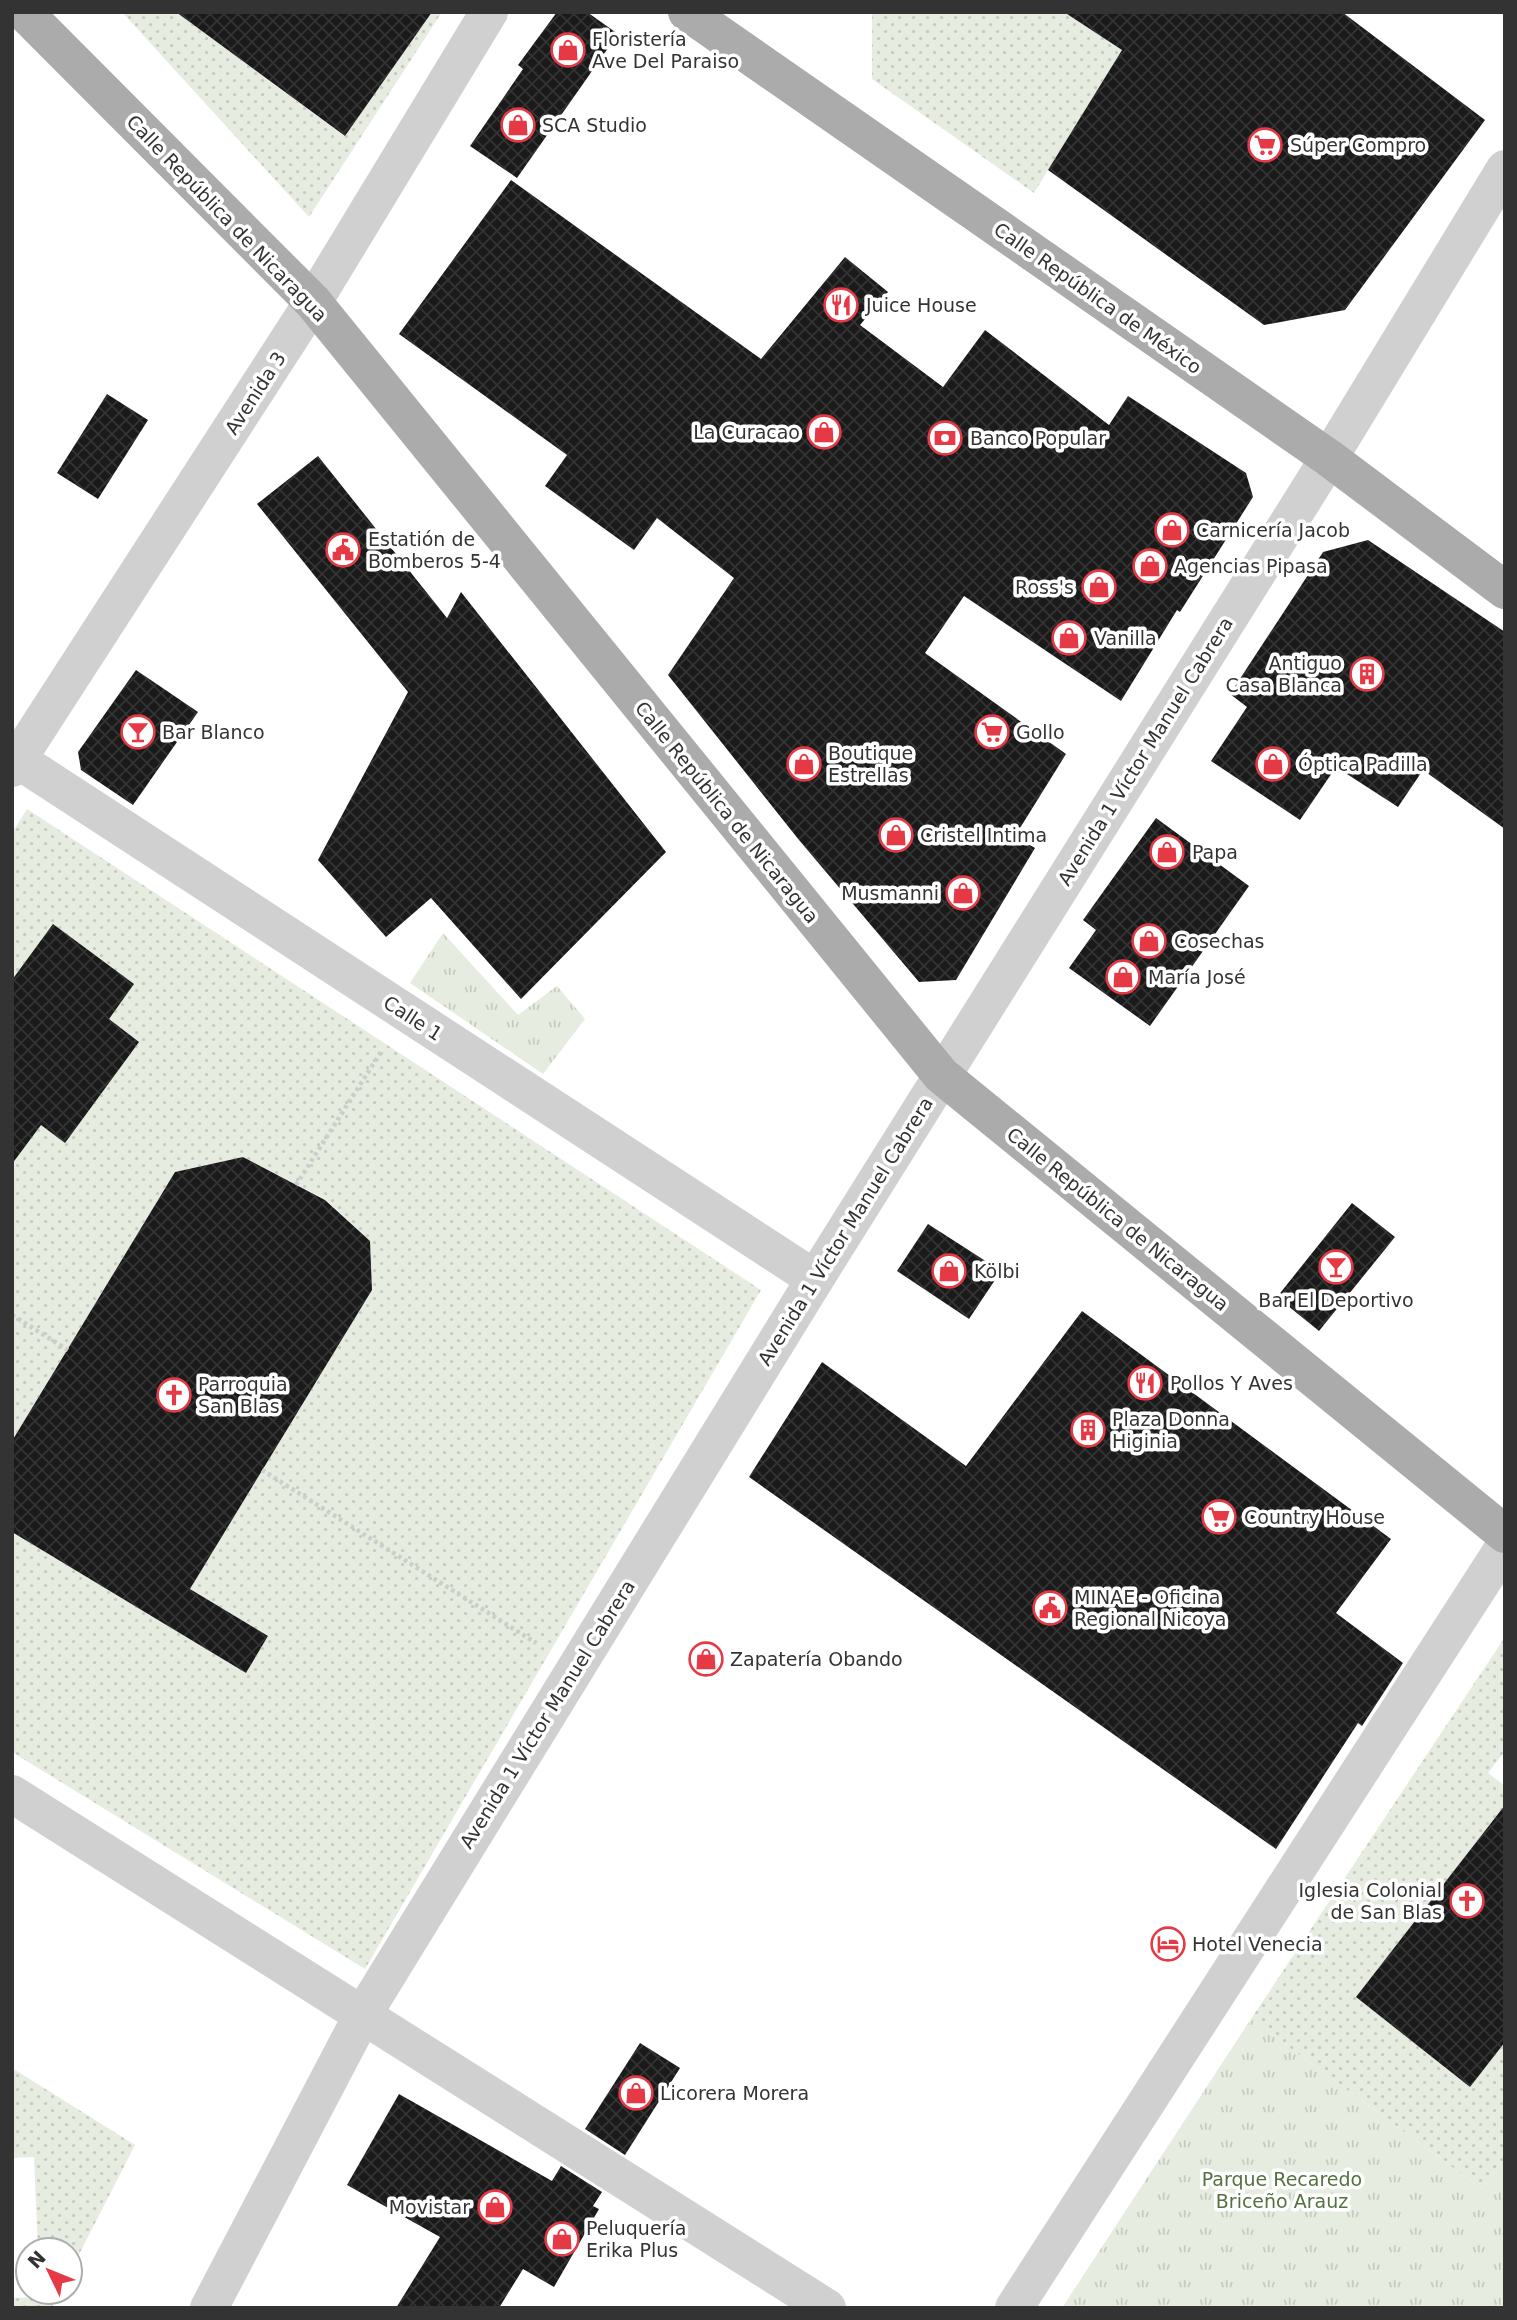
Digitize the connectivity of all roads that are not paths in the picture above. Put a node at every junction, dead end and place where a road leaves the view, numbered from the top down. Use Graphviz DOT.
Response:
graph roads {
  1 [pos="24,12"];
  2 [pos="489,12"];
  3 [pos="687,12"];
  4 [pos="1505,170"];
  5 [pos="313,302"];
  6 [pos="1329,458"];
  7 [pos="1505,590"];
  8 [pos="14,761"];
  9 [pos="941,1075"];
  10 [pos="815,1279"];
  11 [pos="1505,1534"];
  12 [pos="1505,1546"];
  13 [pos="12,1794"];
  14 [pos="362,2016"];
  15 [pos="209,2308"];
  16 [pos="827,2308"];
  17 [pos="1014,2308"];
  1 -- 5 [label="main road, Calle República de Nicaragua"];
  2 -- 5 [label="street, Avenida 3"];
  3 -- 6 [label="main road, Calle República de México"];
  4 -- 6 [label="street, Avenida 1 Víctor Manuel Cabrera"];
  5 -- 8 [label="street, Avenida 3"];
  5 -- 9 [label="main road, Calle República de Nicaragua"];
  6 -- 7 [label="main road, Calle República de México"];
  6 -- 9 [label="street, Avenida 1 Víctor Manuel Cabrera"];
  8 -- 10 [label="street, Calle 1"];
  9 -- 10 [label="street, Avenida 1 Víctor Manuel Cabrera"];
  9 -- 11 [label="main road, Calle República de Nicaragua"];
  10 -- 14 [label="street, Avenida 1 Víctor Manuel Cabrera"];
  12 -- 17 [label="street"];
  13 -- 14 [label="street"];
  14 -- 15 [label="street, Avenida 1 Víctor Manuel Cabrera"];
  14 -- 16 [label="street"];
}
